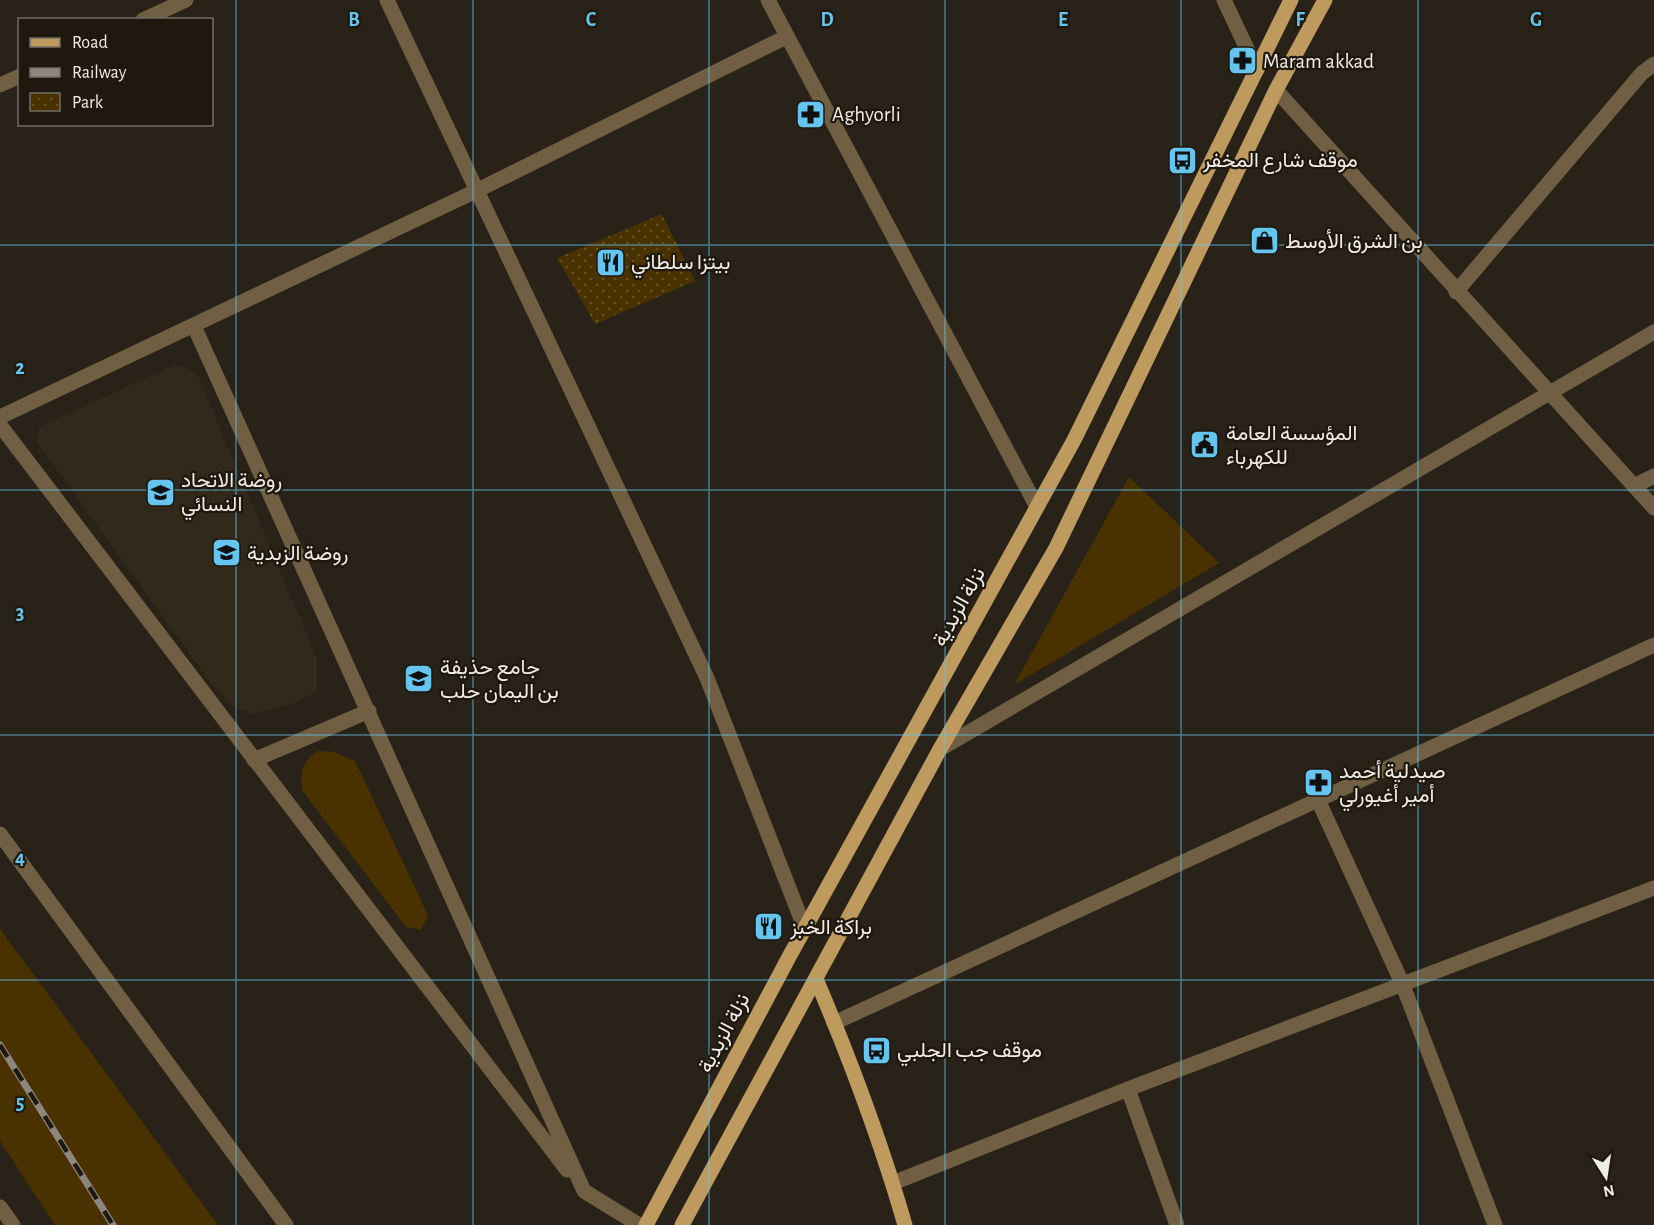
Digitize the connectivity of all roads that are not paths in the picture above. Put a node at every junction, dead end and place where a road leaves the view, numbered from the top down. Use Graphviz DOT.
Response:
graph roads {
  1 [pos="186,0"];
  2 [pos="387,0"];
  3 [pos="768,0"];
  4 [pos="1224,0"];
  5 [pos="1291,0"];
  6 [pos="1325,0"];
  7 [pos="147,18"];
  8 [pos="786,37"];
  9 [pos="1654,64"];
  10 [pos="1257,70"];
  11 [pos="18,77"];
  12 [pos="0,85"];
  13 [pos="1276,90"];
  14 [pos="478,190"];
  15 [pos="1456,292"];
  16 [pos="194,326"];
  17 [pos="1654,332"];
  18 [pos="1548,392"];
  19 [pos="0,417"];
  20 [pos="0,425"];
  21 [pos="1654,476"];
  22 [pos="1634,486"];
  23 [pos="1037,507"];
  24 [pos="1654,508"];
  25 [pos="1654,645"];
  26 [pos="369,711"];
  27 [pos="940,748"];
  28 [pos="254,760"];
  29 [pos="1318,800"];
  30 [pos="0,834"];
  31 [pos="1654,888"];
  32 [pos="805,929"];
  33 [pos="816,979"];
  34 [pos="1402,983"];
  35 [pos="834,1023"];
  36 [pos="1128,1089"];
  37 [pos="893,1183"];
  38 [pos="584,1191"];
  39 [pos="0,1207"];
  40 [pos="13,1225"];
  41 [pos="286,1225"];
  42 [pos="639,1225"];
  43 [pos="646,1225"];
  44 [pos="682,1225"];
  45 [pos="905,1225"];
  46 [pos="1177,1225"];
  47 [pos="1495,1225"];
  1 -- 7 [label="street"];
  2 -- 14 [label="street"];
  3 -- 8 [label="street"];
  4 -- 10 [label="street"];
  5 -- 10 [label="main road, نزلة الزبدية"];
  6 -- 13 [label="main road"];
  8 -- 14 [label="street"];
  8 -- 23 [label="street"];
  9 -- 15 [label="street"];
  10 -- 23 [label="main road, نزلة الزبدية"];
  11 -- 12 [label="street"];
  13 -- 15 [label="street"];
  13 -- 27 [label="main road"];
  14 -- 16 [label="street"];
  14 -- 32 [label="street"];
  15 -- 18 [label="street"];
  16 -- 19 [label="street"];
  16 -- 26 [label="street"];
  17 -- 18 [label="street"];
  18 -- 22 [label="street"];
  18 -- 27 [label="street"];
  20 -- 28 [label="street"];
  21 -- 22 [label="street"];
  22 -- 24 [label="street"];
  23 -- 32 [label="main road, نزلة الزبدية"];
  25 -- 29 [label="street"];
  26 -- 28 [label="street"];
  26 -- 38 [label="street"];
  27 -- 33 [label="main road"];
  28 -- 38 [label="street"];
  29 -- 34 [label="street"];
  29 -- 35 [label="street"];
  30 -- 41 [label="street"];
  31 -- 34 [label="street"];
  32 -- 43 [label="main road, نزلة الزبدية"];
  33 -- 35 [label="main road"];
  33 -- 44 [label="main road"];
  34 -- 36 [label="street"];
  34 -- 47 [label="street"];
  35 -- 37 [label="main road"];
  36 -- 37 [label="street"];
  36 -- 46 [label="street"];
  37 -- 45 [label="main road"];
  38 -- 42 [label="street"];
  39 -- 40 [label="street"];
}
